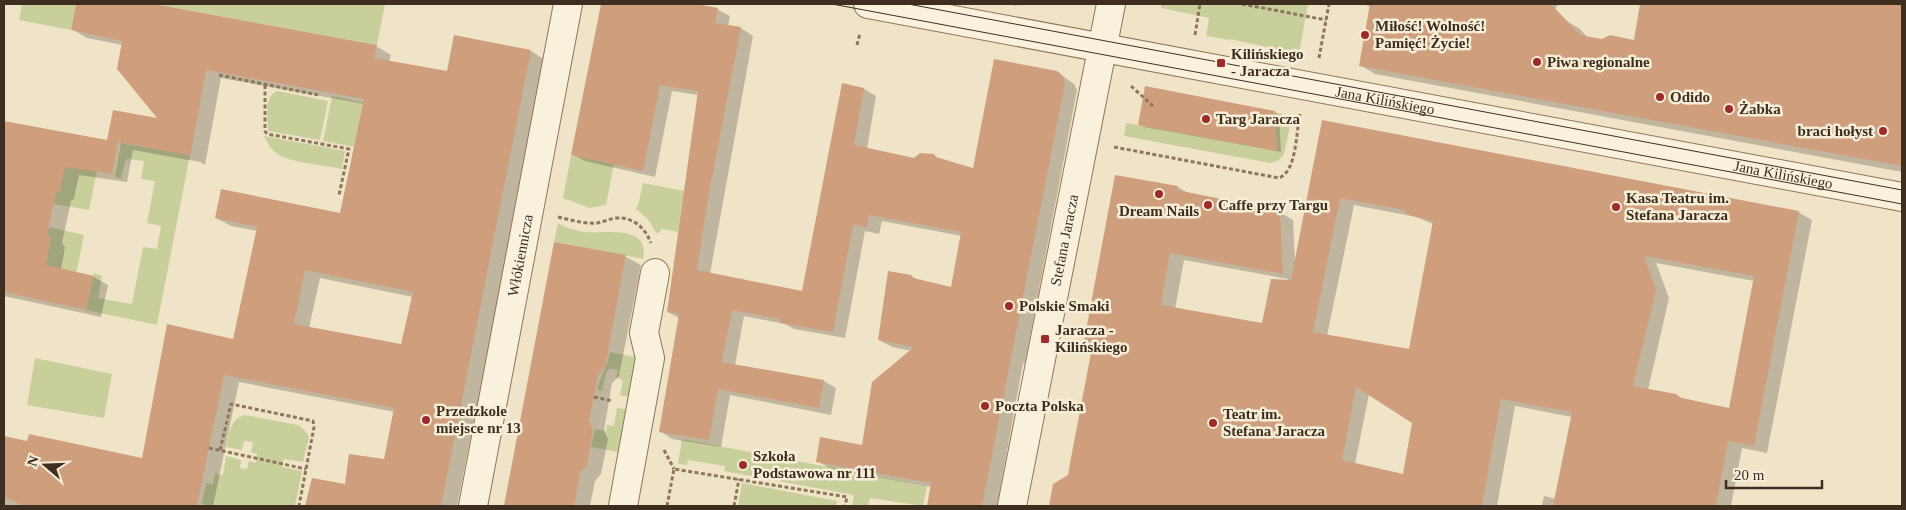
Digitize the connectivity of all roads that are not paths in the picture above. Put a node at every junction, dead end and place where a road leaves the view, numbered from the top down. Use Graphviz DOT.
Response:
graph roads {
  1 [pos="568,4"];
  2 [pos="1112,4"];
  3 [pos="864,15"];
  4 [pos="1102,47"];
  5 [pos="1902,197"];
  6 [pos="655,273"];
  7 [pos="473,506"];
  8 [pos="623,506"];
  9 [pos="1012,506"];
  1 -- 7 [label="street, Włókiennicza"];
  2 -- 4 [label="street, Stefana Jaracza"];
  3 -- 4 [label="street, Jana Kilińskiego"];
  4 -- 5 [label="street, Jana Kilińskiego"];
  4 -- 9 [label="street, Stefana Jaracza"];
  6 -- 8 [label="street"];
}
